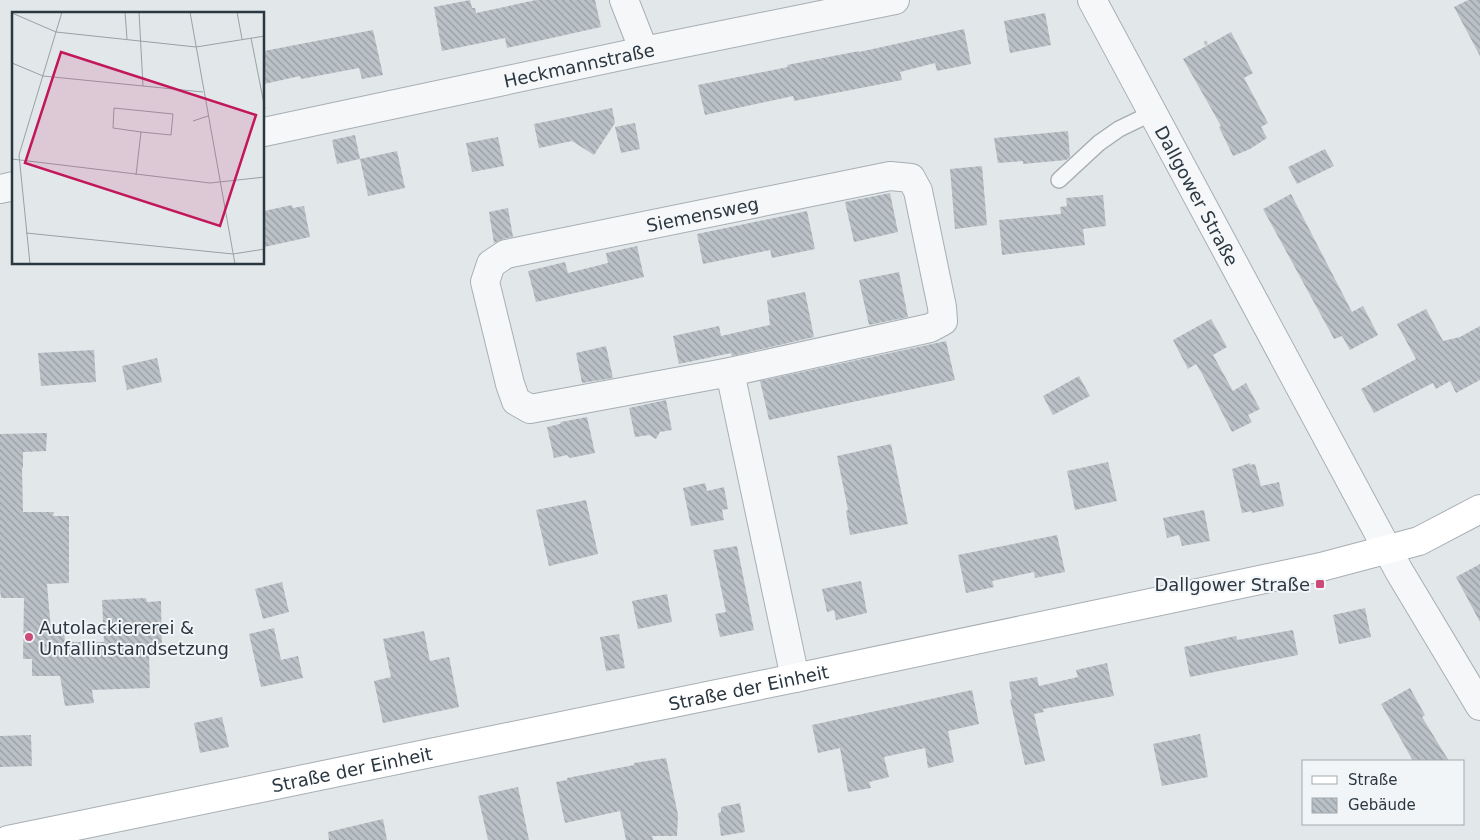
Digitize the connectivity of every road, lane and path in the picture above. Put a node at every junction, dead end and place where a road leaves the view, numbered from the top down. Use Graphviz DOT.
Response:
graph roads {
  1 [pos="624,0"];
  2 [pos="895,0"];
  3 [pos="1092,0"];
  4 [pos="1205,41"];
  5 [pos="1207,46"];
  6 [pos="644,50"];
  7 [pos="1152,112"];
  8 [pos="265,132"];
  9 [pos="1059,180"];
  10 [pos="730,372"];
  11 [pos="1480,510"];
  12 [pos="1388,550"];
  13 [pos="795,678"];
  14 [pos="1480,706"];
  15 [pos="8,840"];
  1 -- 6 [label="street"];
  2 -- 6 [label="street, Heckmannstraße"];
  3 -- 7 [label="street, Dallgower Straße"];
  4 -- 5 [label="path"];
  6 -- 8 [label="street, Heckmannstraße"];
  7 -- 9 [label="lane"];
  7 -- 12 [label="street, Dallgower Straße"];
  10 -- 10 [label="street, Siemensweg"];
  10 -- 13 [label="street"];
  11 -- 12 [label="street, Straße der Einheit"];
  12 -- 13 [label="street, Straße der Einheit"];
  12 -- 14 [label="street, Dallgower Straße"];
  13 -- 15 [label="street, Straße der Einheit"];
}
